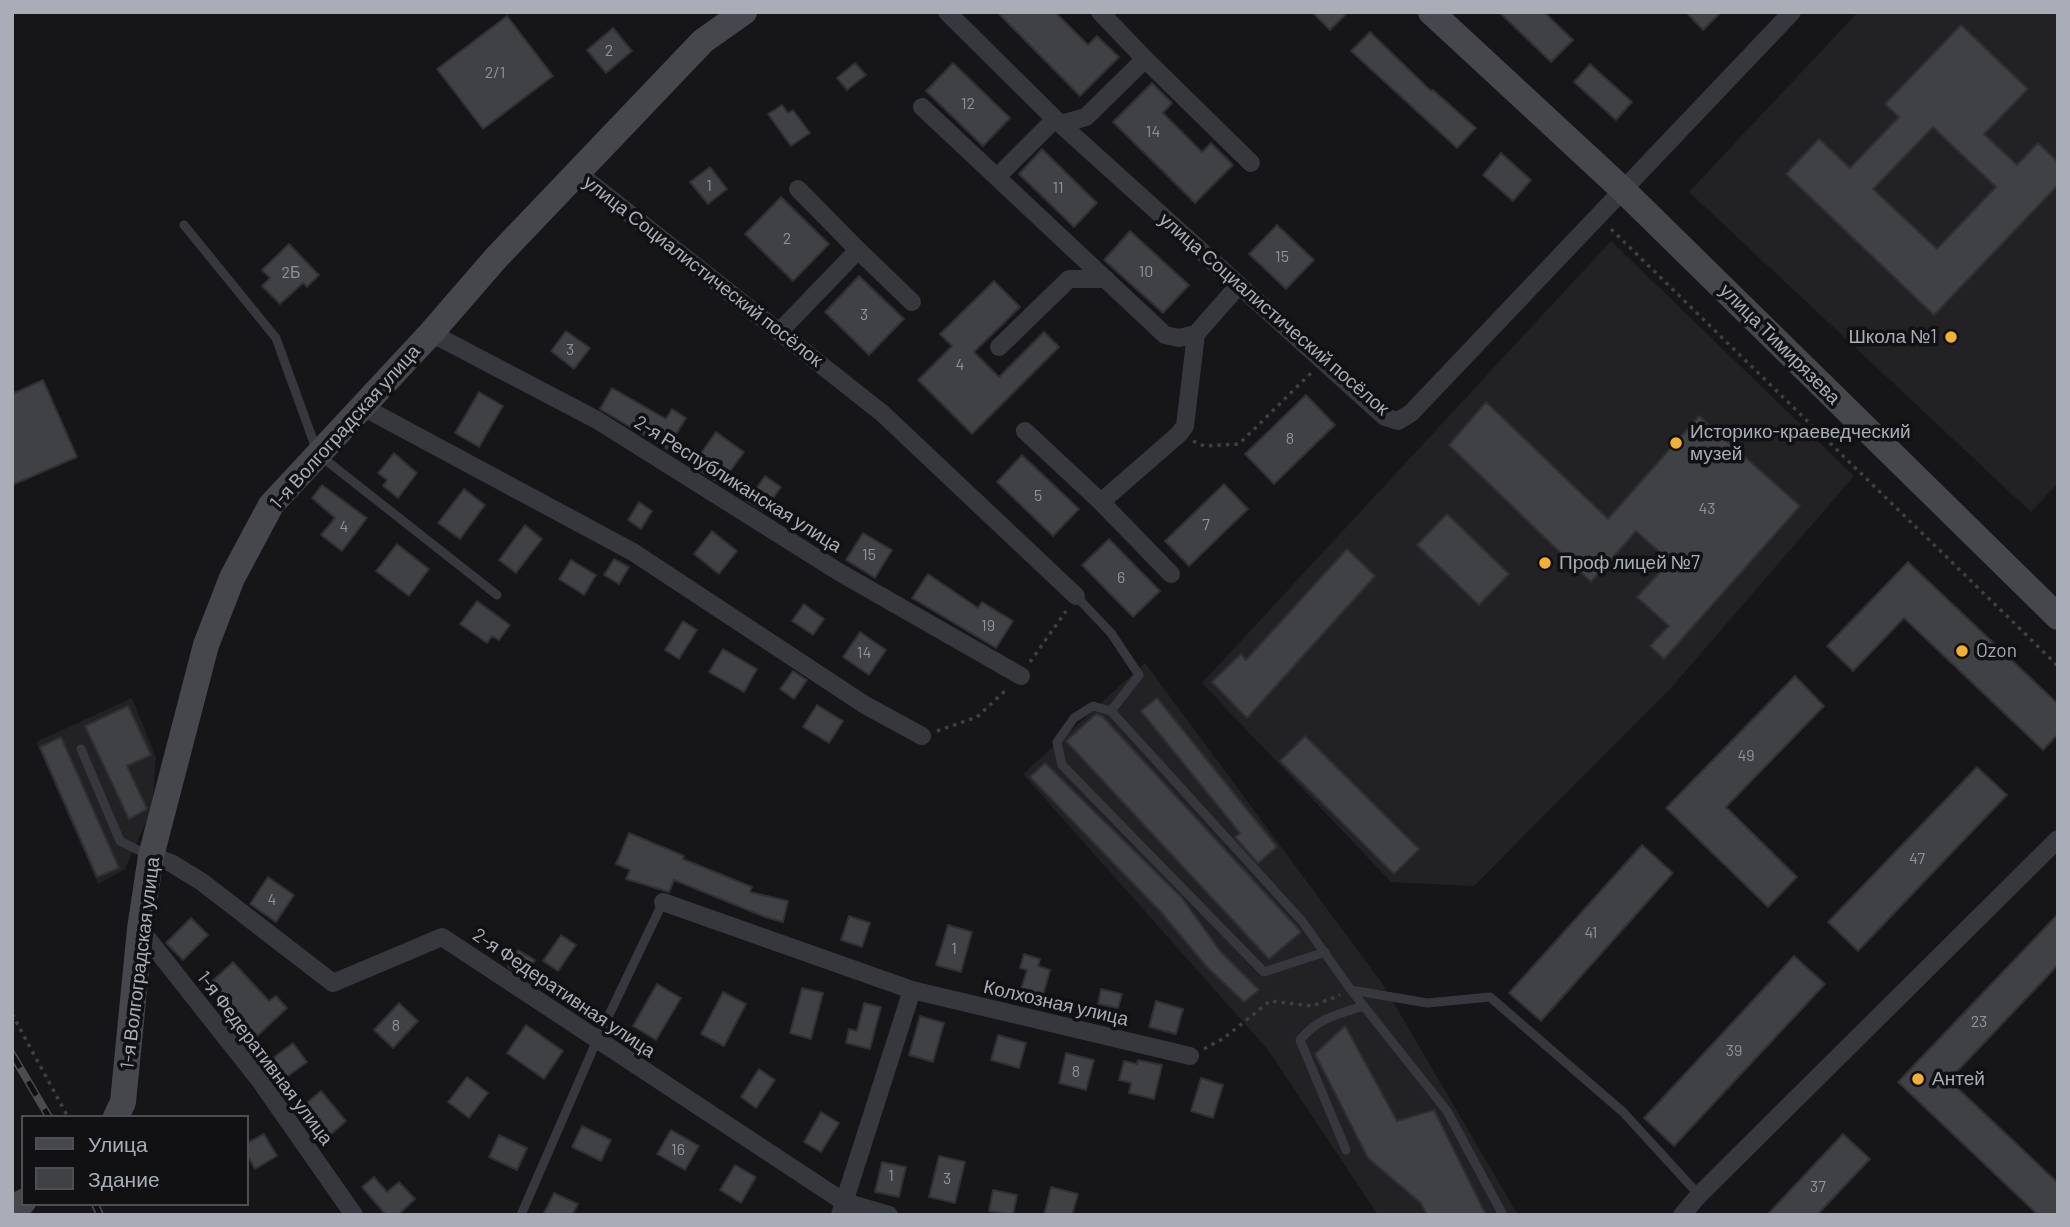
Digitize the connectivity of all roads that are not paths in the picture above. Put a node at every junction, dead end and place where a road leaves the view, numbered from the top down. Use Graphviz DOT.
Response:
graph roads {
  1 [pos="744,12"];
  2 [pos="1100,12"];
  3 [pos="1431,12"];
  4 [pos="1792,12"];
  5 [pos="948,13"];
  6 [pos="1145,59"];
  7 [pos="922,107"];
  8 [pos="1058,122"];
  9 [pos="1251,163"];
  10 [pos="578,173"];
  11 [pos="997,177"];
  12 [pos="1622,188"];
  13 [pos="798,189"];
  14 [pos="184,225"];
  15 [pos="858,250"];
  16 [pos="1106,279"];
  17 [pos="1239,285"];
  18 [pos="912,302"];
  19 [pos="779,332"];
  20 [pos="431,333"];
  21 [pos="1196,334"];
  22 [pos="999,347"];
  23 [pos="363,407"];
  24 [pos="1025,431"];
  25 [pos="318,454"];
  26 [pos="1101,502"];
  27 [pos="1171,574"];
  28 [pos="497,595"];
  29 [pos="1076,596"];
  30 [pos="2058,617"];
  31 [pos="1021,676"];
  32 [pos="1111,711"];
  33 [pos="922,736"];
  34 [pos="81,748"];
  35 [pos="2058,839"];
  36 [pos="151,856"];
  37 [pos="663,902"];
  38 [pos="139,929"];
  39 [pos="1325,952"];
  40 [pos="912,990"];
  41 [pos="1351,990"];
  42 [pos="1364,1006"];
  43 [pos="597,1040"];
  44 [pos="1190,1056"];
  45 [pos="117,1115"];
  46 [pos="1346,1150"];
  47 [pos="1699,1195"];
  48 [pos="842,1208"];
  49 [pos="354,1215"];
  50 [pos="521,1215"];
  51 [pos="889,1215"];
  52 [pos="1503,1215"];
  53 [pos="1682,1215"];
  1 -- 10 [label="street, 1-я Волгоградская улица"];
  2 -- 6 [label="street"];
  3 -- 12 [label="street"];
  4 -- 12 [label="street, улица Социалистический посёлок"];
  5 -- 8 [label="street, улица Социалистический посёлок"];
  6 -- 8 [label="street"];
  6 -- 9 [label="street"];
  7 -- 11 [label="street"];
  8 -- 11 [label="street"];
  8 -- 17 [label="street, улица Социалистический посёлок"];
  10 -- 19 [label="street, улица Социалистический посёлок"];
  10 -- 20 [label="street, 1-я Волгоградская улица"];
  11 -- 16 [label="street"];
  12 -- 17 [label="street, улица Социалистический посёлок"];
  12 -- 30 [label="street, улица Тимирязева"];
  13 -- 15 [label="street"];
  14 -- 25 [label="lane"];
  15 -- 18 [label="street"];
  15 -- 19 [label="street"];
  16 -- 21 [label="street"];
  16 -- 22 [label="street"];
  17 -- 21 [label="street"];
  19 -- 29 [label="street, улица Социалистический посёлок"];
  20 -- 23 [label="street, 1-я Волгоградская улица"];
  20 -- 31 [label="street, 2-я Республиканская улица"];
  21 -- 26 [label="street"];
  23 -- 25 [label="street, 1-я Волгоградская улица"];
  23 -- 33 [label="street"];
  24 -- 26 [label="street"];
  25 -- 28 [label="lane"];
  25 -- 36 [label="street, 1-я Волгоградская улица"];
  26 -- 27 [label="street"];
  29 -- 32 [label="lane"];
  32 -- 39 [label="lane"];
  32 -- 39 [label="lane"];
  34 -- 36 [label="lane"];
  35 -- 47 [label="street"];
  36 -- 38 [label="street, 1-я Волгоградская улица"];
  36 -- 43 [label="street, 2-я Федеративная улица"];
  37 -- 40 [label="street"];
  37 -- 43 [label="lane"];
  38 -- 45 [label="street, 1-я Волгоградская улица"];
  38 -- 49 [label="street, 1-я Федеративная улица"];
  39 -- 41 [label="lane"];
  40 -- 44 [label="street, Колхозная улица"];
  40 -- 48 [label="street"];
  41 -- 42 [label="lane"];
  41 -- 47 [label="lane"];
  42 -- 46 [label="lane"];
  42 -- 52 [label="lane"];
  43 -- 48 [label="street, 2-я Федеративная улица"];
  43 -- 50 [label="lane"];
  47 -- 53 [label="street"];
  48 -- 51 [label="street, 2-я Федеративная улица"];
}
